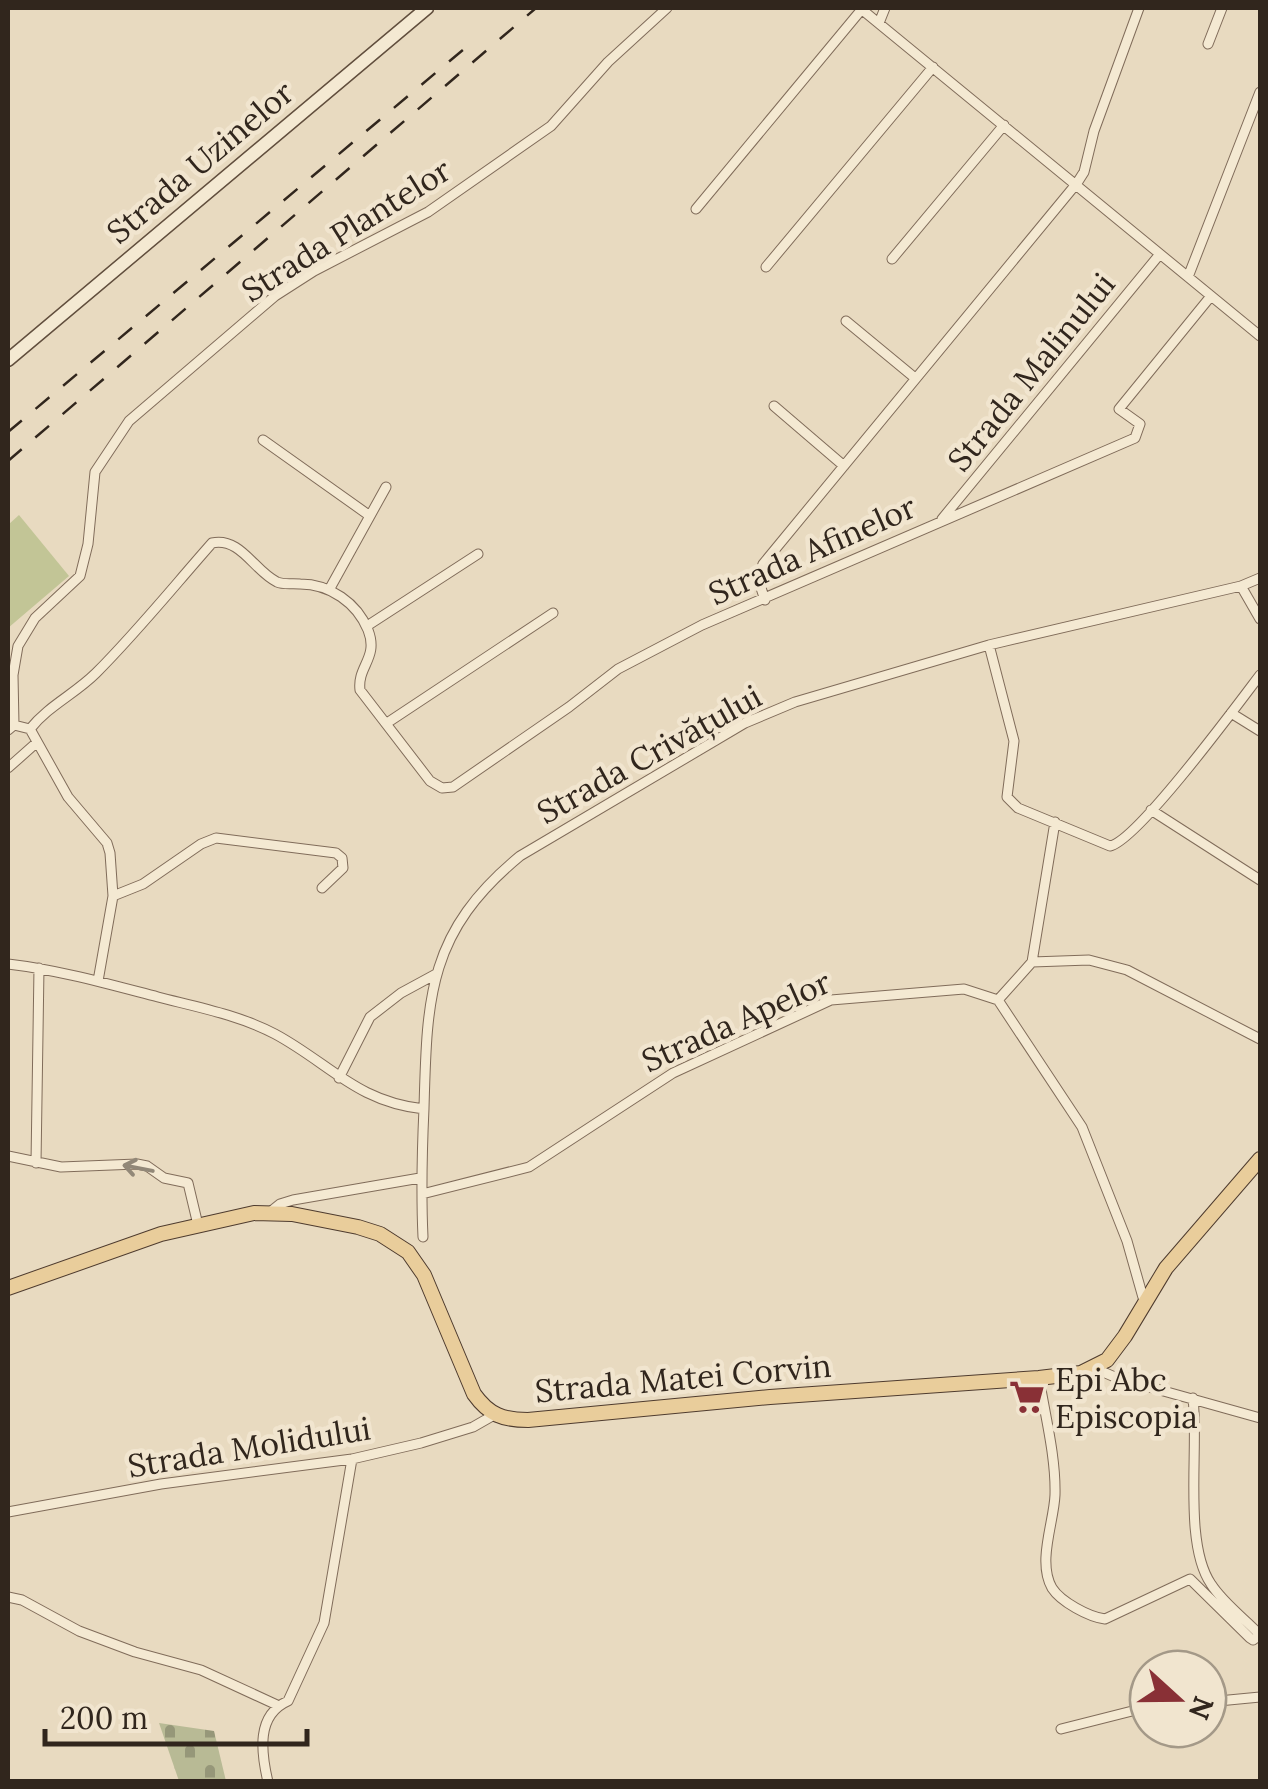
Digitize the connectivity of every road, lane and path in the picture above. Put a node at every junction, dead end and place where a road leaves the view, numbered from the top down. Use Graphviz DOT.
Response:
graph roads {
  1 [pos="427,8"];
  2 [pos="667,8"];
  3 [pos="861,8"];
  4 [pos="885,8"];
  5 [pos="1139,8"];
  6 [pos="1222,8"];
  7 [pos="879,23"];
  8 [pos="1208,44"];
  9 [pos="933,66"];
  10 [pos="1260,92"];
  11 [pos="1004,124"];
  12 [pos="1077,183"];
  13 [pos="696,209"];
  14 [pos="1160,254"];
  15 [pos="892,259"];
  16 [pos="766,267"];
  17 [pos="1188,277"];
  18 [pos="1211,296"];
  19 [pos="846,321"];
  20 [pos="1260,336"];
  21 [pos="8,360"];
  22 [pos="915,378"];
  23 [pos="774,406"];
  24 [pos="263,440"];
  25 [pos="844,466"];
  26 [pos="386,487"];
  27 [pos="370,516"];
  28 [pos="941,521"];
  29 [pos="478,554"];
  30 [pos="1260,578"];
  31 [pos="1241,586"];
  32 [pos="328,590"];
  33 [pos="766,600"];
  34 [pos="552,613"];
  35 [pos="1260,619"];
  36 [pos="366,626"];
  37 [pos="989,645"];
  38 [pos="1260,674"];
  39 [pos="1231,713"];
  40 [pos="387,723"];
  41 [pos="11,728"];
  42 [pos="30,729"];
  43 [pos="1260,731"];
  44 [pos="35,744"];
  45 [pos="8,768"];
  46 [pos="1151,810"];
  47 [pos="1055,822"];
  48 [pos="1260,880"];
  49 [pos="322,888"];
  50 [pos="113,896"];
  51 [pos="1032,962"];
  52 [pos="8,964"];
  53 [pos="39,968"];
  54 [pos="436,974"];
  55 [pos="98,981"];
  56 [pos="998,1000"];
  57 [pos="1260,1039"];
  58 [pos="339,1078"];
  59 [pos="424,1109"];
  60 [pos="8,1156"];
  61 [pos="36,1163"];
  62 [pos="1258,1166"];
  63 [pos="420,1178"];
  64 [pos="422,1194"];
  65 [pos="270,1212"];
  66 [pos="198,1225"];
  67 [pos="424,1237"];
  68 [pos="8,1288"];
  69 [pos="1144,1301"];
  70 [pos="1094,1368"];
  71 [pos="1039,1378"];
  72 [pos="1193,1398"];
  73 [pos="494,1415"];
  74 [pos="1260,1418"];
  75 [pos="352,1459"];
  76 [pos="8,1512"];
  77 [pos="8,1597"];
  78 [pos="1260,1635"];
  79 [pos="1260,1647"];
  80 [pos="1260,1697"];
  81 [pos="1228,1700"];
  82 [pos="276,1706"];
  83 [pos="1128,1712"];
  84 [pos="1061,1730"];
  85 [pos="268,1782"];
  1 -- 21 [label="street, Strada Uzinelor"];
  2 -- 41 [label="street, Strada Plantelor"];
  3 -- 7 [label="street"];
  3 -- 13 [label="street"];
  4 -- 7 [label="street"];
  5 -- 12 [label="street"];
  6 -- 8 [label="street"];
  7 -- 9 [label="street"];
  9 -- 11 [label="street"];
  9 -- 16 [label="street"];
  10 -- 17 [label="street"];
  11 -- 12 [label="street"];
  11 -- 15 [label="street"];
  12 -- 14 [label="street"];
  12 -- 22 [label="street"];
  14 -- 17 [label="street"];
  14 -- 28 [label="street, Strada Malinului"];
  17 -- 18 [label="street"];
  18 -- 20 [label="street"];
  18 -- 28 [label="street, Strada Afinelor"];
  19 -- 22 [label="street"];
  22 -- 25 [label="street"];
  23 -- 25 [label="street"];
  24 -- 27 [label="street"];
  25 -- 33 [label="street"];
  26 -- 27 [label="street"];
  27 -- 32 [label="street"];
  28 -- 33 [label="street, Strada Afinelor"];
  29 -- 36 [label="street"];
  30 -- 31 [label="street, Strada Crivățului"];
  31 -- 35 [label="street"];
  31 -- 37 [label="street, Strada Crivățului"];
  32 -- 36 [label="street"];
  32 -- 42 [label="street"];
  33 -- 40 [label="street, Strada Afinelor"];
  34 -- 40 [label="street"];
  36 -- 40 [label="street, Strada Afinelor"];
  37 -- 47 [label="street"];
  37 -- 54 [label="street, Strada Crivățului"];
  38 -- 39 [label="street"];
  39 -- 43 [label="street"];
  39 -- 46 [label="street"];
  41 -- 42 [label="street"];
  42 -- 44 [label="street"];
  44 -- 45 [label="street"];
  44 -- 50 [label="street"];
  46 -- 47 [label="street"];
  46 -- 48 [label="street"];
  47 -- 51 [label="street"];
  49 -- 50 [label="street"];
  50 -- 55 [label="street"];
  51 -- 56 [label="street"];
  51 -- 57 [label="street"];
  52 -- 53 [label="street"];
  53 -- 55 [label="street"];
  53 -- 61 [label="street"];
  54 -- 58 [label="street"];
  54 -- 59 [label="street, Strada Crivățului"];
  55 -- 58 [label="street"];
  56 -- 64 [label="street, Strada Apelor"];
  56 -- 69 [label="street"];
  58 -- 59 [label="street"];
  59 -- 63 [label="street, Strada Crivățului"];
  60 -- 61 [label="street"];
  66 -- 61 [label="street, one-way"];
  62 -- 69 [label="main road"];
  63 -- 64 [label="street, Strada Crivățului"];
  63 -- 65 [label="street"];
  64 -- 67 [label="street, Strada Crivățului"];
  65 -- 66 [label="main road, Strada Matei Corvin"];
  65 -- 73 [label="main road, Strada Matei Corvin"];
  66 -- 68 [label="main road, Strada Matei Corvin"];
  69 -- 70 [label="main road"];
  70 -- 71 [label="main road, Strada Matei Corvin"];
  70 -- 72 [label="street"];
  71 -- 73 [label="main road, Strada Matei Corvin"];
  71 -- 78 [label="street"];
  72 -- 74 [label="street"];
  72 -- 78 [label="street"];
  73 -- 75 [label="street, Strada Molidului"];
  75 -- 76 [label="street, Strada Molidului"];
  75 -- 82 [label="street"];
  77 -- 82 [label="street"];
  78 -- 79 [label="street"];
  80 -- 81 [label="street"];
  82 -- 85 [label="street"];
  83 -- 84 [label="street"];
}
